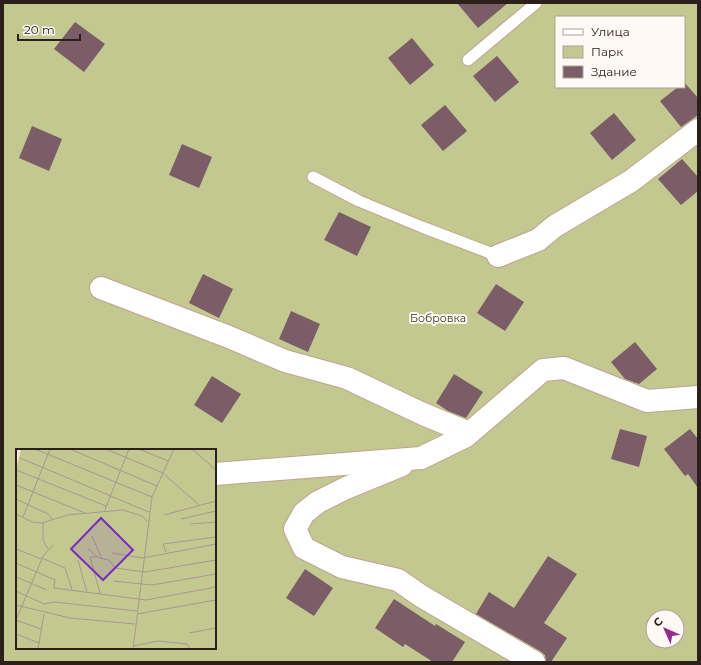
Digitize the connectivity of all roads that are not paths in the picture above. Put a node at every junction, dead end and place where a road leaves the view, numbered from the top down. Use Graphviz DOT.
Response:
graph roads {
  1 [pos="536,3"];
  2 [pos="468,60"];
  3 [pos="698,130"];
  4 [pos="313,177"];
  5 [pos="498,256"];
  6 [pos="101,288"];
  7 [pos="698,397"];
  8 [pos="469,433"];
  9 [pos="421,458"];
  10 [pos="216,474"];
  11 [pos="534,662"];
  1 -- 2 [label="lane"];
  3 -- 5 [label="street"];
  4 -- 5 [label="lane"];
  6 -- 8 [label="street"];
  7 -- 8 [label="street"];
  8 -- 9 [label="street"];
  9 -- 10 [label="street"];
  9 -- 11 [label="street"];
}
